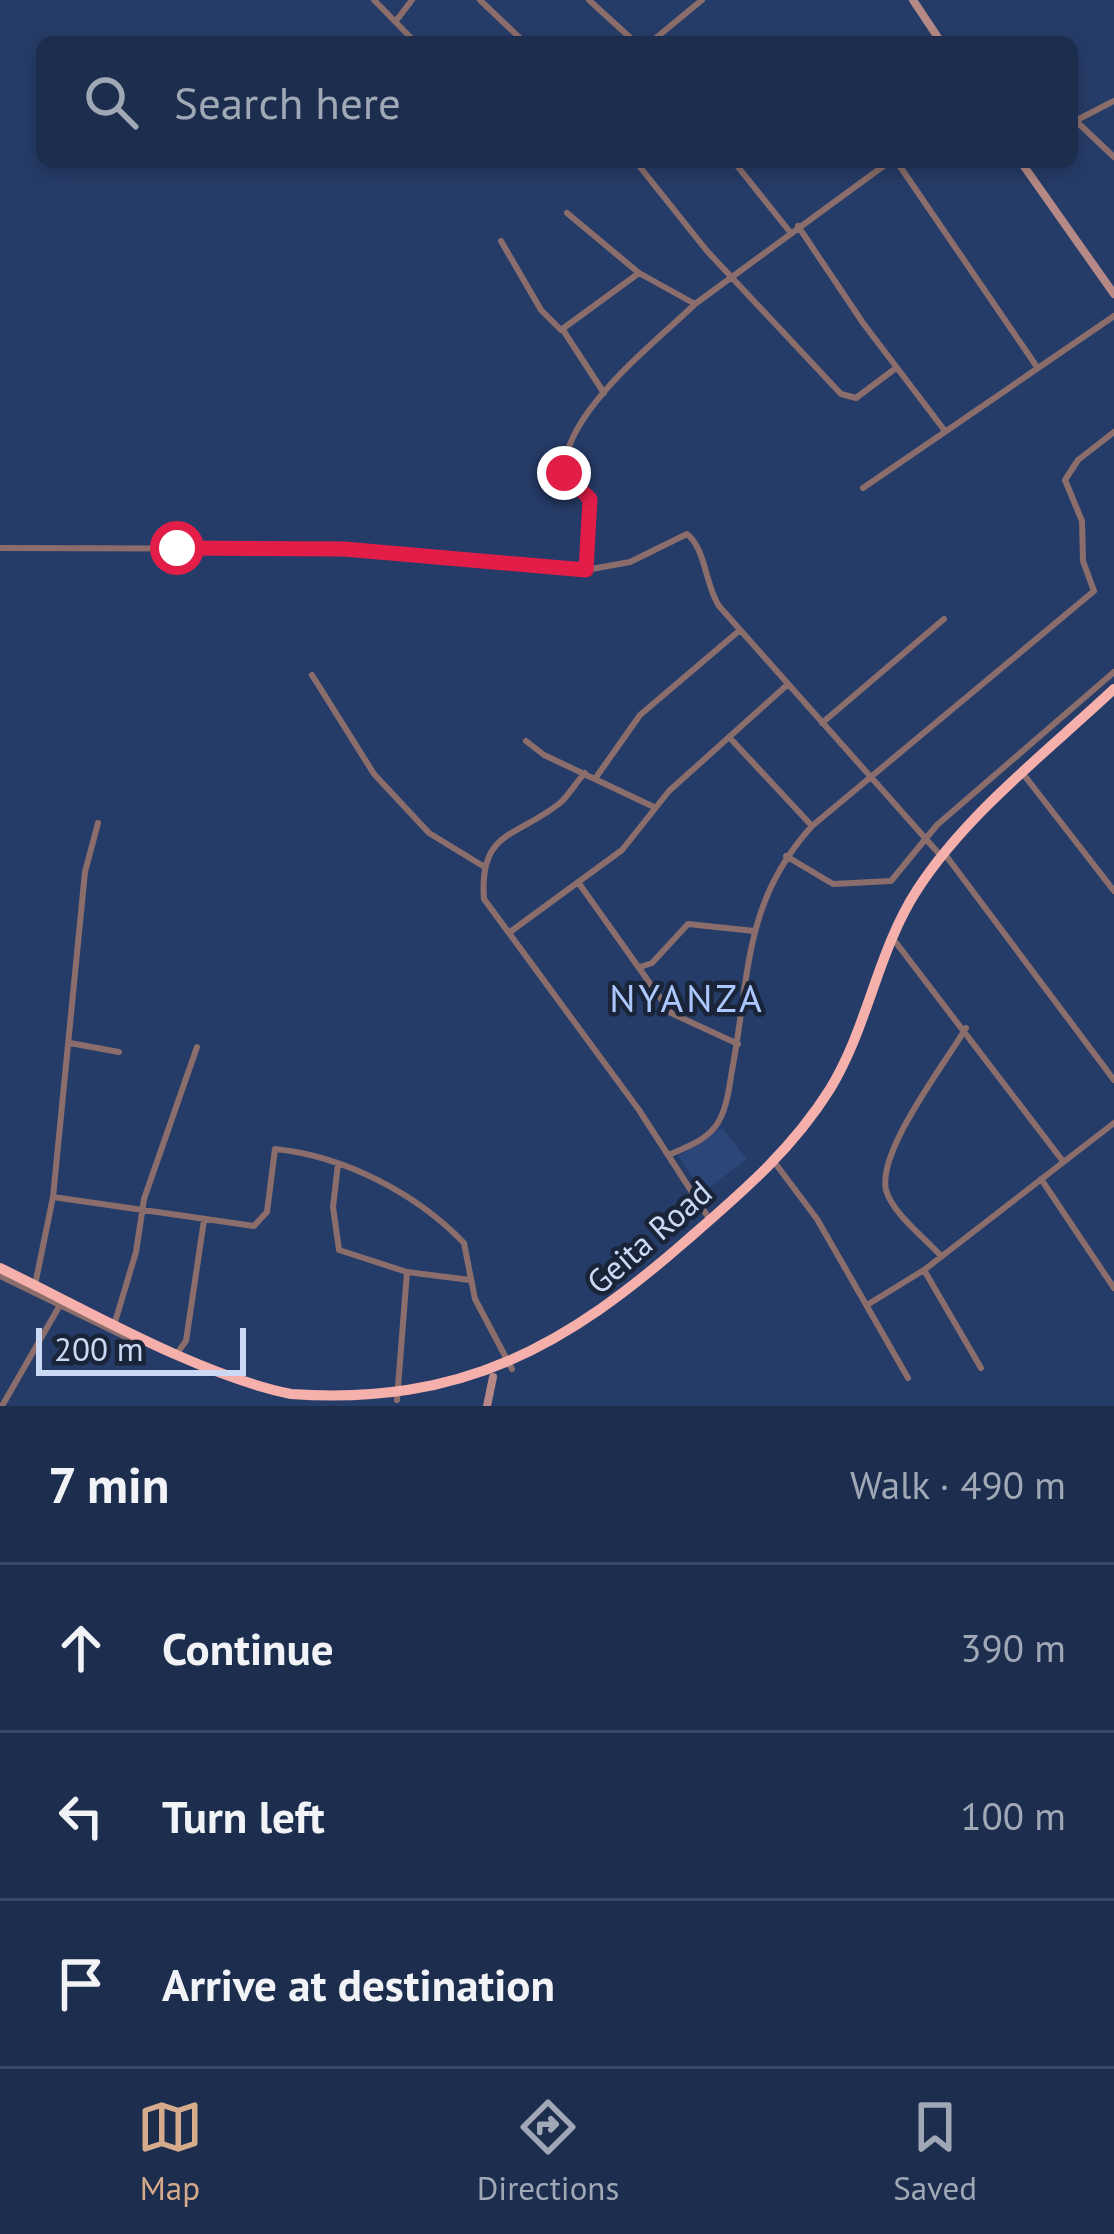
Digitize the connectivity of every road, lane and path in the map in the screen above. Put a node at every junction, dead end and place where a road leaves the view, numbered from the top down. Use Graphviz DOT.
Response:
graph roads {
  1 [pos="374,0"];
  2 [pos="412,0"];
  3 [pos="479,0"];
  4 [pos="589,0"];
  5 [pos="702,0"];
  6 [pos="913,0"];
  7 [pos="395,22"];
  8 [pos="409,36"];
  9 [pos="518,36"];
  10 [pos="628,36"];
  11 [pos="658,36"];
  12 [pos="936,36"];
  13 [pos="1114,101"];
  14 [pos="1078,120"];
  15 [pos="1078,126"];
  16 [pos="1114,157"];
  17 [pos="641,168"];
  18 [pos="739,168"];
  19 [pos="884,168"];
  20 [pos="897,168"];
  21 [pos="1026,168"];
  22 [pos="567,213"];
  23 [pos="799,226"];
  24 [pos="790,232"];
  25 [pos="501,241"];
  26 [pos="639,272"];
  27 [pos="730,277"];
  28 [pos="1114,294"];
  29 [pos="694,304"];
  30 [pos="1114,316"];
  31 [pos="563,330"];
  32 [pos="896,368"];
  33 [pos="1038,368"];
  34 [pos="604,393"];
  35 [pos="946,430"];
  36 [pos="1114,433"];
  37 [pos="862,488"];
  38 [pos="0,548"];
  39 [pos="586,570"];
  40 [pos="944,620"];
  41 [pos="740,630"];
  42 [pos="1114,672"];
  43 [pos="311,675"];
  44 [pos="787,686"];
  45 [pos="1114,689"];
  46 [pos="821,723"];
  47 [pos="729,737"];
  48 [pos="526,741"];
  49 [pos="585,773"];
  50 [pos="1024,775"];
  51 [pos="597,776"];
  52 [pos="871,776"];
  53 [pos="653,807"];
  54 [pos="98,823"];
  55 [pos="812,826"];
  56 [pos="926,838"];
  57 [pos="943,855"];
  58 [pos="786,856"];
  59 [pos="483,866"];
  60 [pos="578,882"];
  61 [pos="1114,891"];
  62 [pos="754,931"];
  63 [pos="510,932"];
  64 [pos="892,937"];
  65 [pos="640,967"];
  66 [pos="966,1028"];
  67 [pos="70,1043"];
  68 [pos="739,1044"];
  69 [pos="196,1047"];
  70 [pos="119,1052"];
  71 [pos="1114,1080"];
  72 [pos="1114,1123"];
  73 [pos="668,1155"];
  74 [pos="1062,1160"];
  75 [pos="775,1163"];
  76 [pos="338,1164"];
  77 [pos="1041,1180"];
  78 [pos="53,1197"];
  79 [pos="142,1211"];
  80 [pos="204,1220"];
  81 [pos="710,1220"];
  82 [pos="941,1256"];
  83 [pos="924,1270"];
  84 [pos="0,1272"];
  85 [pos="407,1272"];
  86 [pos="470,1280"];
  87 [pos="1112,1282"];
  88 [pos="35,1285"];
  89 [pos="867,1305"];
  90 [pos="60,1306"];
  91 [pos="115,1322"];
  92 [pos="155,1351"];
  93 [pos="178,1352"];
  94 [pos="981,1368"];
  95 [pos="512,1369"];
  96 [pos="494,1377"];
  97 [pos="908,1378"];
  98 [pos="397,1400"];
  99 [pos="319,1403"];
  100 [pos="2,1406"];
  101 [pos="487,1406"];
  1 -- 7 [label="street"];
  2 -- 7 [label="street"];
  3 -- 9 [label="street"];
  4 -- 10 [label="street"];
  5 -- 11 [label="street"];
  6 -- 12 [label="street"];
  7 -- 8 [label="street"];
  13 -- 14 [label="street"];
  15 -- 16 [label="street"];
  17 -- 27 [label="street"];
  18 -- 24 [label="street"];
  19 -- 23 [label="street"];
  20 -- 33 [label="street"];
  21 -- 28 [label="street"];
  22 -- 26 [label="street"];
  23 -- 24 [label="street"];
  23 -- 32 [label="street"];
  24 -- 27 [label="street"];
  25 -- 31 [label="street"];
  26 -- 29 [label="street"];
  26 -- 31 [label="street"];
  27 -- 29 [label="street"];
  27 -- 32 [label="street"];
  29 -- 34 [label="street"];
  30 -- 33 [label="street"];
  31 -- 34 [label="street"];
  32 -- 35 [label="street"];
  33 -- 35 [label="street"];
  34 -- 39 [label="street"];
  35 -- 37 [label="street"];
  36 -- 52 [label="street"];
  38 -- 39 [label="street"];
  39 -- 41 [label="street"];
  40 -- 46 [label="street"];
  41 -- 44 [label="street"];
  41 -- 51 [label="street"];
  42 -- 56 [label="street"];
  43 -- 59 [label="street"];
  44 -- 46 [label="street"];
  44 -- 47 [label="street"];
  45 -- 50 [label="highway, Geita Road"];
  46 -- 52 [label="street"];
  47 -- 53 [label="street"];
  47 -- 55 [label="street"];
  48 -- 49 [label="street"];
  49 -- 51 [label="street"];
  49 -- 59 [label="street"];
  50 -- 57 [label="highway, Geita Road"];
  50 -- 61 [label="street"];
  51 -- 53 [label="street"];
  52 -- 55 [label="street"];
  52 -- 56 [label="street"];
  53 -- 60 [label="street"];
  54 -- 67 [label="street"];
  55 -- 58 [label="street"];
  56 -- 57 [label="street"];
  56 -- 58 [label="street"];
  57 -- 64 [label="highway, Geita Road"];
  57 -- 71 [label="street"];
  58 -- 62 [label="street"];
  59 -- 63 [label="street"];
  60 -- 63 [label="street"];
  60 -- 65 [label="street"];
  62 -- 65 [label="street"];
  62 -- 68 [label="street"];
  63 -- 73 [label="street"];
  64 -- 66 [label="street"];
  64 -- 75 [label="highway, Geita Road"];
  65 -- 68 [label="street"];
  66 -- 74 [label="street"];
  66 -- 82 [label="street"];
  67 -- 70 [label="street"];
  67 -- 78 [label="street"];
  68 -- 73 [label="street"];
  69 -- 79 [label="street"];
  72 -- 74 [label="street"];
  73 -- 81 [label="street"];
  74 -- 77 [label="street"];
  75 -- 81 [label="highway, Geita Road"];
  75 -- 89 [label="street"];
  76 -- 80 [label="street"];
  76 -- 85 [label="street"];
  76 -- 86 [label="street"];
  77 -- 82 [label="street"];
  77 -- 87 [label="street"];
  78 -- 79 [label="street"];
  78 -- 88 [label="street"];
  79 -- 80 [label="street"];
  79 -- 91 [label="street"];
  80 -- 93 [label="street"];
  81 -- 95 [label="highway, Geita Road"];
  82 -- 83 [label="street"];
  83 -- 89 [label="street"];
  83 -- 94 [label="street"];
  84 -- 88 [label="highway, Geita Road"];
  84 -- 90 [label="street"];
  85 -- 86 [label="street"];
  85 -- 98 [label="street"];
  86 -- 95 [label="street"];
  88 -- 91 [label="highway, Geita Road"];
  89 -- 97 [label="street"];
  90 -- 92 [label="street"];
  90 -- 100 [label="street"];
  91 -- 93 [label="highway, Geita Road"];
  93 -- 99 [label="highway, Geita Road"];
  95 -- 96 [label="highway, Geita Road"];
  96 -- 98 [label="highway, Geita Road"];
  96 -- 101 [label="street"];
  98 -- 99 [label="highway, Geita Road"];
}
